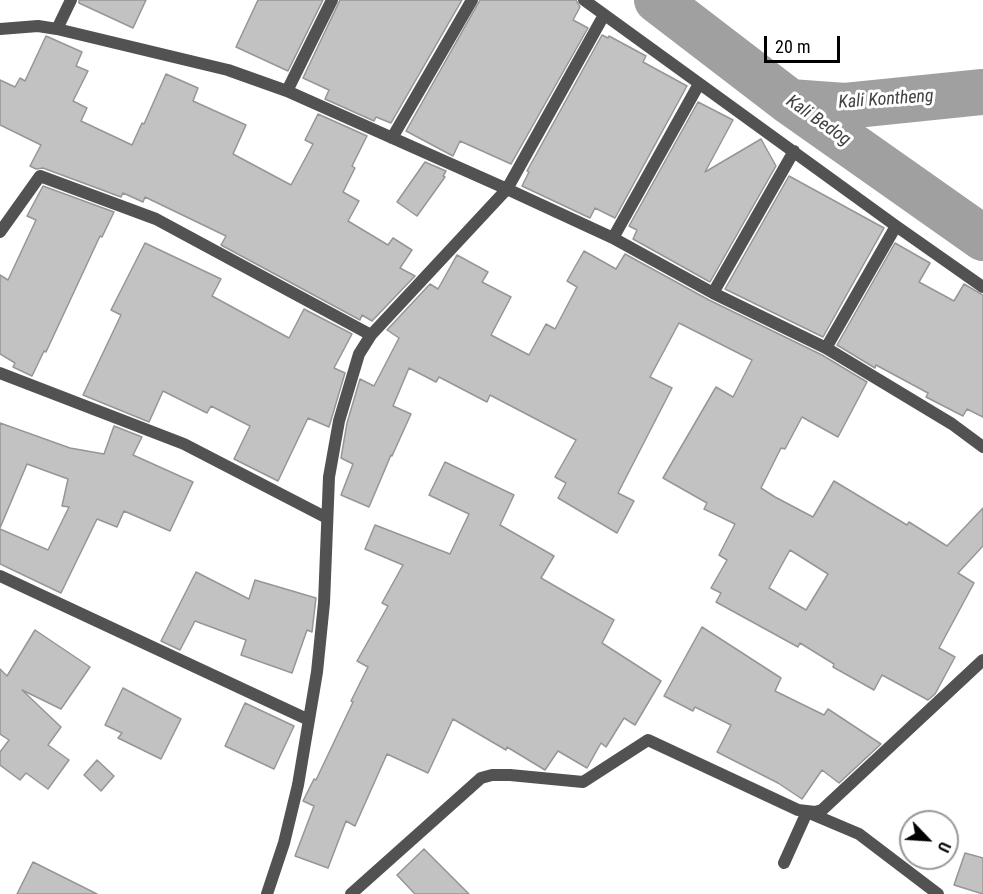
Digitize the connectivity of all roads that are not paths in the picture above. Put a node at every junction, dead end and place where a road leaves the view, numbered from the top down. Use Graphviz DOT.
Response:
graph roads {
  1 [pos="71,0"];
  2 [pos="332,0"];
  3 [pos="472,0"];
  4 [pos="584,0"];
  5 [pos="603,15"];
  6 [pos="0,29"];
  7 [pos="57,29"];
  8 [pos="699,84"];
  9 [pos="287,91"];
  10 [pos="392,138"];
  11 [pos="794,151"];
  12 [pos="507,189"];
  13 [pos="896,226"];
  14 [pos="0,232"];
  15 [pos="613,238"];
  16 [pos="983,286"];
  17 [pos="713,293"];
  18 [pos="371,335"];
  19 [pos="826,348"];
  20 [pos="0,373"];
  21 [pos="983,447"];
  22 [pos="327,518"];
  23 [pos="0,576"];
  24 [pos="983,660"];
  25 [pos="309,720"];
  26 [pos="807,812"];
  27 [pos="784,863"];
  28 [pos="267,894"];
  29 [pos="351,894"];
  30 [pos="938,894"];
  1 -- 7 [label="street"];
  2 -- 9 [label="street"];
  3 -- 10 [label="street"];
  4 -- 5 [label="street"];
  5 -- 8 [label="street"];
  5 -- 12 [label="street"];
  6 -- 7 [label="street"];
  7 -- 9 [label="street"];
  8 -- 11 [label="street"];
  8 -- 15 [label="street"];
  9 -- 10 [label="street"];
  10 -- 12 [label="street"];
  11 -- 13 [label="street"];
  11 -- 17 [label="street"];
  12 -- 15 [label="street"];
  12 -- 18 [label="street"];
  13 -- 16 [label="street"];
  13 -- 19 [label="street"];
  14 -- 18 [label="street"];
  15 -- 17 [label="street"];
  17 -- 19 [label="street"];
  18 -- 22 [label="street"];
  19 -- 21 [label="street"];
  20 -- 22 [label="street"];
  22 -- 25 [label="street"];
  23 -- 25 [label="street"];
  24 -- 26 [label="street"];
  25 -- 28 [label="street"];
  26 -- 27 [label="street"];
  26 -- 29 [label="street"];
  26 -- 30 [label="street"];
}
